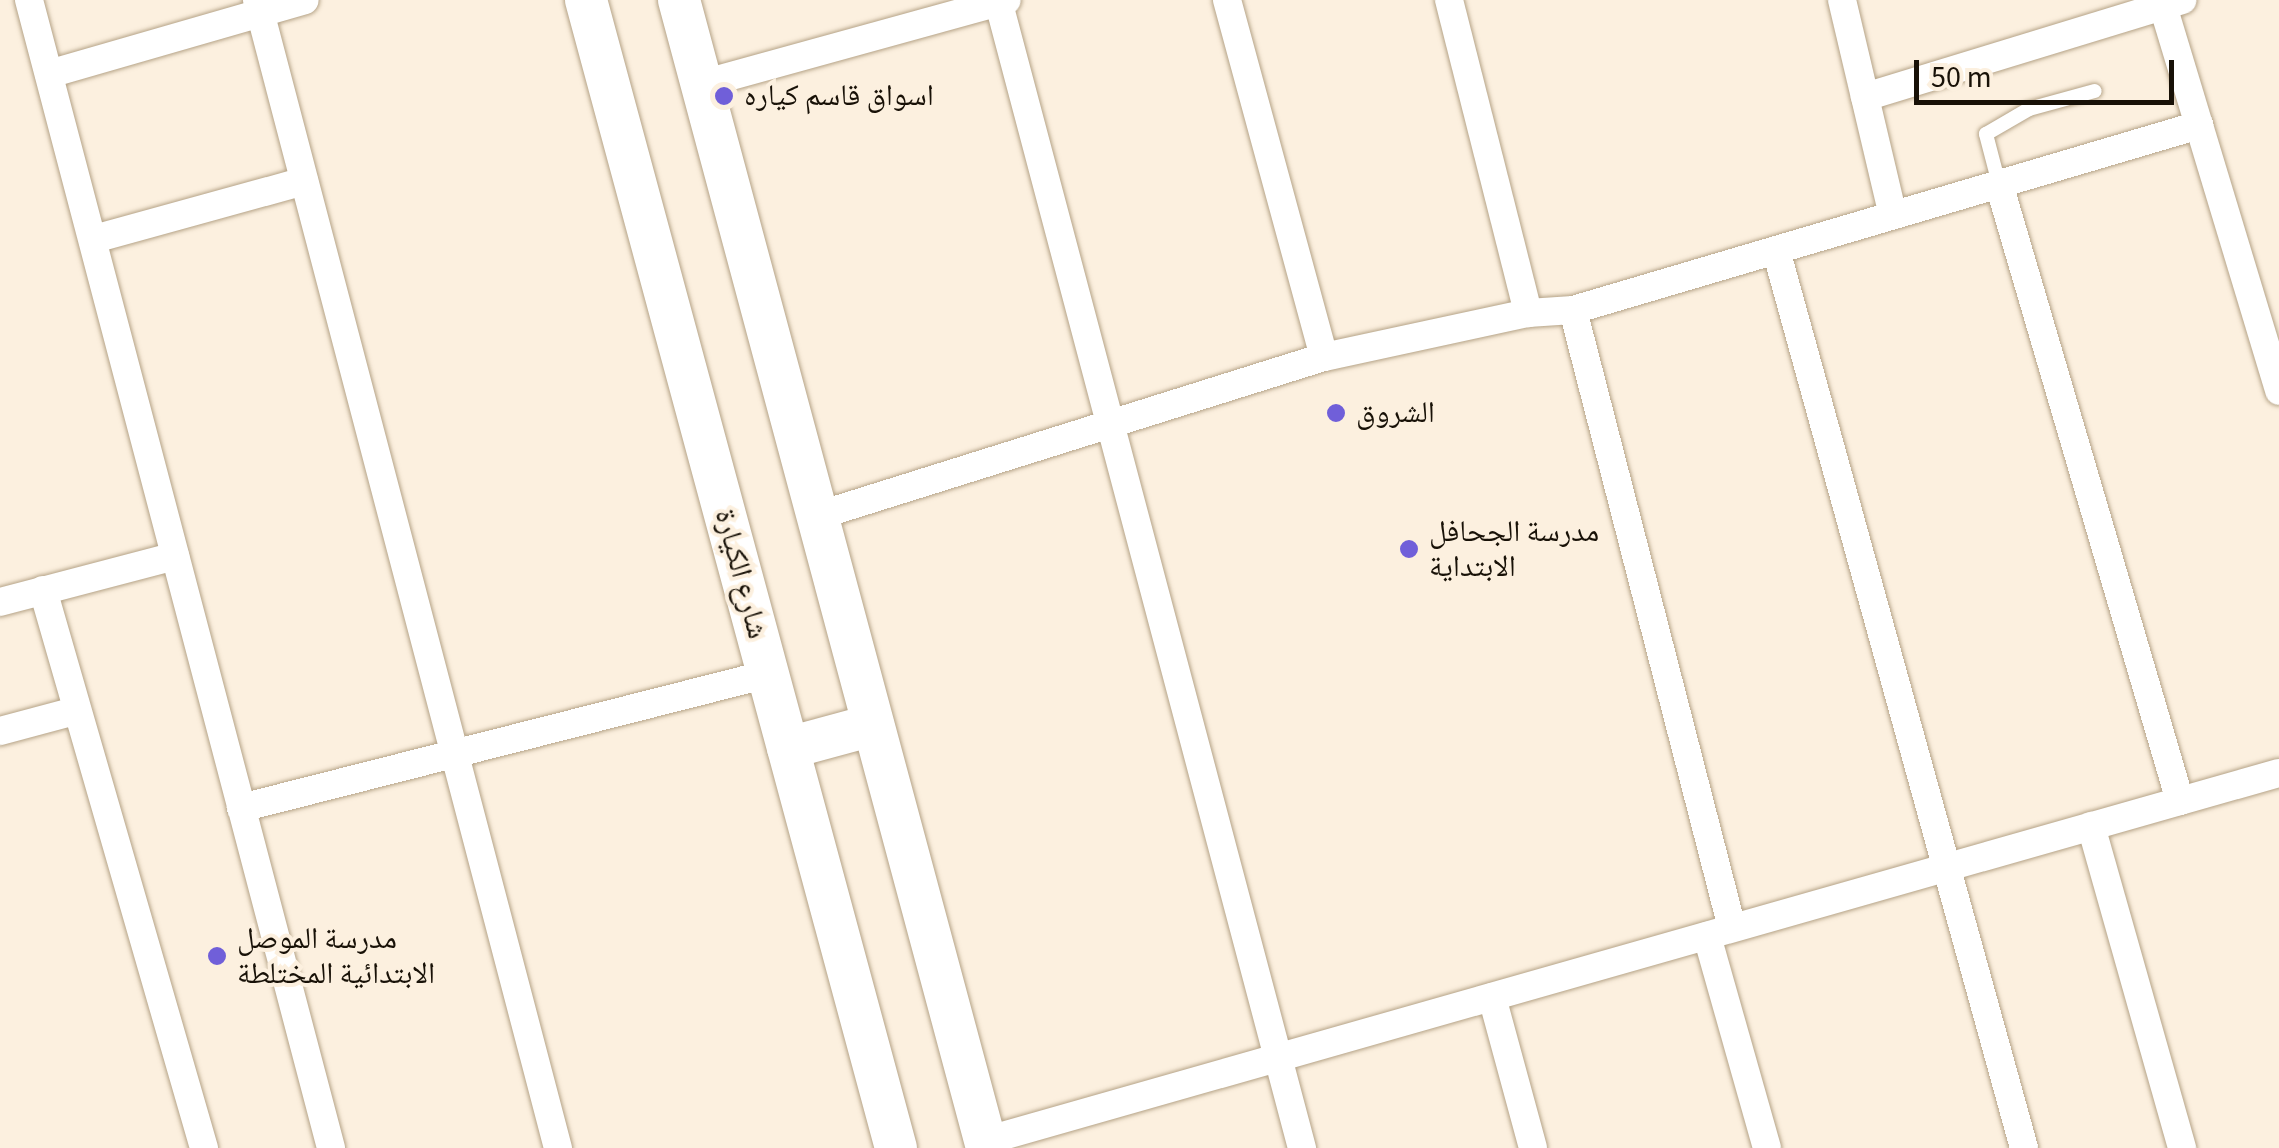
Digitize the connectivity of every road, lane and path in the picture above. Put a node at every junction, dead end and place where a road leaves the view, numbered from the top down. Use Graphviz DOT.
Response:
graph roads {
  1 [pos="29,0"];
  2 [pos="305,0"];
  3 [pos="586,0"];
  4 [pos="679,0"];
  5 [pos="1226,0"];
  6 [pos="1449,0"];
  7 [pos="1842,0"];
  8 [pos="1001,1"];
  9 [pos="2173,3"];
  10 [pos="259,7"];
  11 [pos="2104,11"];
  12 [pos="49,74"];
  13 [pos="702,84"];
  14 [pos="2095,91"];
  15 [pos="1865,97"];
  16 [pos="2199,125"];
  17 [pos="304,181"];
  18 [pos="2000,184"];
  19 [pos="1893,215"];
  20 [pos="94,238"];
  21 [pos="1776,250"];
  22 [pos="1573,310"];
  23 [pos="1528,313"];
  24 [pos="1324,358"];
  25 [pos="2279,391"];
  26 [pos="1110,424"];
  27 [pos="820,515"];
  28 [pos="175,556"];
  29 [pos="43,590"];
  30 [pos="0,602"];
  31 [pos="768,674"];
  32 [pos="75,711"];
  33 [pos="872,725"];
  34 [pos="0,731"];
  35 [pos="788,748"];
  36 [pos="455,754"];
  37 [pos="2279,772"];
  38 [pos="2180,801"];
  39 [pos="241,808"];
  40 [pos="2092,826"];
  41 [pos="1946,867"];
  42 [pos="1719,932"];
  43 [pos="1492,997"];
  44 [pos="1278,1057"];
  45 [pos="986,1144"];
  46 [pos="204,1148"];
  47 [pos="330,1148"];
  48 [pos="558,1148"];
  49 [pos="896,1148"];
  50 [pos="1302,1148"];
  51 [pos="1533,1148"];
  52 [pos="1767,1148"];
  53 [pos="2024,1148"];
  54 [pos="2182,1148"];
  1 -- 12 [label="street"];
  2 -- 10 [label="street"];
  3 -- 31 [label="main road, شارع الكيارة"];
  4 -- 13 [label="main road"];
  5 -- 24 [label="street"];
  6 -- 23 [label="street"];
  7 -- 15 [label="street"];
  8 -- 13 [label="street"];
  8 -- 26 [label="street"];
  9 -- 11 [label="street"];
  9 -- 16 [label="street"];
  10 -- 12 [label="street"];
  10 -- 17 [label="street"];
  11 -- 15 [label="street"];
  12 -- 20 [label="street"];
  13 -- 27 [label="main road"];
  14 -- 18 [label="lane"];
  15 -- 19 [label="street"];
  16 -- 18 [label="street"];
  16 -- 25 [label="street"];
  17 -- 20 [label="street"];
  17 -- 36 [label="street"];
  18 -- 19 [label="street"];
  18 -- 38 [label="street"];
  19 -- 21 [label="street"];
  20 -- 28 [label="street"];
  21 -- 22 [label="street"];
  21 -- 41 [label="street"];
  22 -- 23 [label="street"];
  22 -- 42 [label="street"];
  23 -- 24 [label="street"];
  24 -- 26 [label="street"];
  26 -- 27 [label="street"];
  26 -- 44 [label="street"];
  27 -- 33 [label="main road"];
  28 -- 29 [label="street"];
  28 -- 39 [label="street"];
  29 -- 30 [label="street"];
  29 -- 32 [label="street"];
  31 -- 35 [label="main road, شارع الكيارة"];
  31 -- 36 [label="street"];
  32 -- 34 [label="street"];
  32 -- 46 [label="street"];
  33 -- 35 [label="main road"];
  33 -- 45 [label="main road"];
  35 -- 49 [label="main road, شارع الكيارة"];
  36 -- 39 [label="street"];
  36 -- 48 [label="street"];
  37 -- 38 [label="street"];
  38 -- 40 [label="street"];
  39 -- 47 [label="street"];
  40 -- 41 [label="street"];
  40 -- 54 [label="street"];
  41 -- 42 [label="street"];
  41 -- 53 [label="street"];
  42 -- 43 [label="street"];
  42 -- 52 [label="street"];
  43 -- 44 [label="street"];
  43 -- 51 [label="street"];
  44 -- 45 [label="street"];
  44 -- 50 [label="street"];
}
